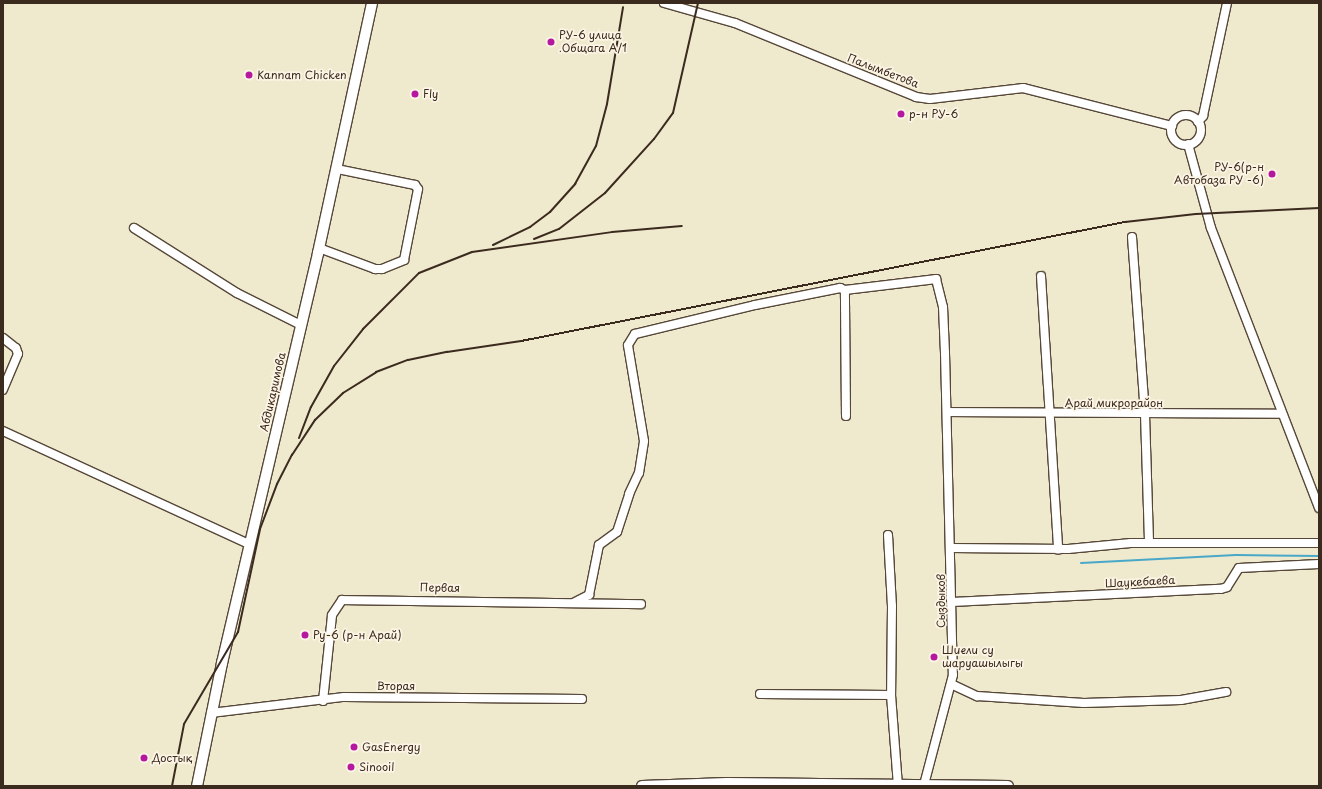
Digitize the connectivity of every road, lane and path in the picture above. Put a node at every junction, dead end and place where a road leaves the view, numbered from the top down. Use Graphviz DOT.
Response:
graph roads {
  1 [pos="372,3"];
  2 [pos="664,3"];
  3 [pos="1227,3"];
  4 [pos="1198,122"];
  5 [pos="1172,126"];
  6 [pos="1188,144"];
  7 [pos="337,169"];
  8 [pos="134,228"];
  9 [pos="1132,237"];
  10 [pos="319,248"];
  11 [pos="1041,276"];
  12 [pos="844,290"];
  13 [pos="301,325"];
  14 [pos="3,338"];
  15 [pos="3,390"];
  16 [pos="947,412"];
  17 [pos="1048,414"];
  18 [pos="1145,414"];
  19 [pos="1281,414"];
  20 [pos="846,416"];
  21 [pos="3,432"];
  22 [pos="1319,508"];
  23 [pos="888,535"];
  24 [pos="1319,542"];
  25 [pos="1149,543"];
  26 [pos="249,544"];
  27 [pos="951,548"];
  28 [pos="1058,549"];
  29 [pos="1319,564"];
  30 [pos="575,602"];
  31 [pos="952,602"];
  32 [pos="641,604"];
  33 [pos="951,684"];
  34 [pos="1226,692"];
  35 [pos="760,694"];
  36 [pos="891,695"];
  37 [pos="323,700"];
  38 [pos="582,700"];
  39 [pos="212,713"];
  40 [pos="900,785"];
  41 [pos="924,785"];
  42 [pos="197,786"];
  43 [pos="642,786"];
  44 [pos="1008,786"];
  1 -- 7 [label="main road, Абдикаримова"];
  2 -- 5 [label="street, Палымбетова"];
  3 -- 4 [label="street"];
  4 -- 5 [label="street"];
  4 -- 6 [label="street"];
  5 -- 6 [label="street"];
  6 -- 19 [label="street"];
  7 -- 10 [label="main road, Абдикаримова"];
  7 -- 10 [label="street"];
  8 -- 13 [label="street"];
  9 -- 18 [label="street"];
  10 -- 13 [label="main road, Абдикаримова"];
  11 -- 17 [label="street"];
  12 -- 16 [label="street, Сыздыков"];
  12 -- 20 [label="street"];
  12 -- 30 [label="street"];
  13 -- 26 [label="main road, Абдикаримова"];
  14 -- 15 [label="street"];
  16 -- 17 [label="street, Арай микрорайон"];
  16 -- 27 [label="street, Сыздыков"];
  17 -- 18 [label="street, Арай микрорайон"];
  17 -- 28 [label="street"];
  18 -- 19 [label="street, Арай микрорайон"];
  18 -- 25 [label="street"];
  19 -- 22 [label="street"];
  21 -- 26 [label="street"];
  23 -- 36 [label="street"];
  24 -- 25 [label="street"];
  25 -- 28 [label="street"];
  26 -- 39 [label="main road, Абдикаримова"];
  27 -- 28 [label="street"];
  27 -- 31 [label="street, Сыздыков"];
  29 -- 31 [label="street, Шаукебаева"];
  30 -- 32 [label="street, Первая"];
  30 -- 37 [label="street, Первая"];
  31 -- 33 [label="street, Сыздыков"];
  33 -- 34 [label="street"];
  33 -- 41 [label="street, Сыздыков"];
  35 -- 36 [label="street"];
  36 -- 40 [label="street"];
  37 -- 38 [label="street, Вторая"];
  37 -- 39 [label="street, Вторая"];
  39 -- 42 [label="main road, Абдикаримова"];
  40 -- 41 [label="main road"];
  40 -- 43 [label="main road"];
  41 -- 44 [label="main road"];
}
